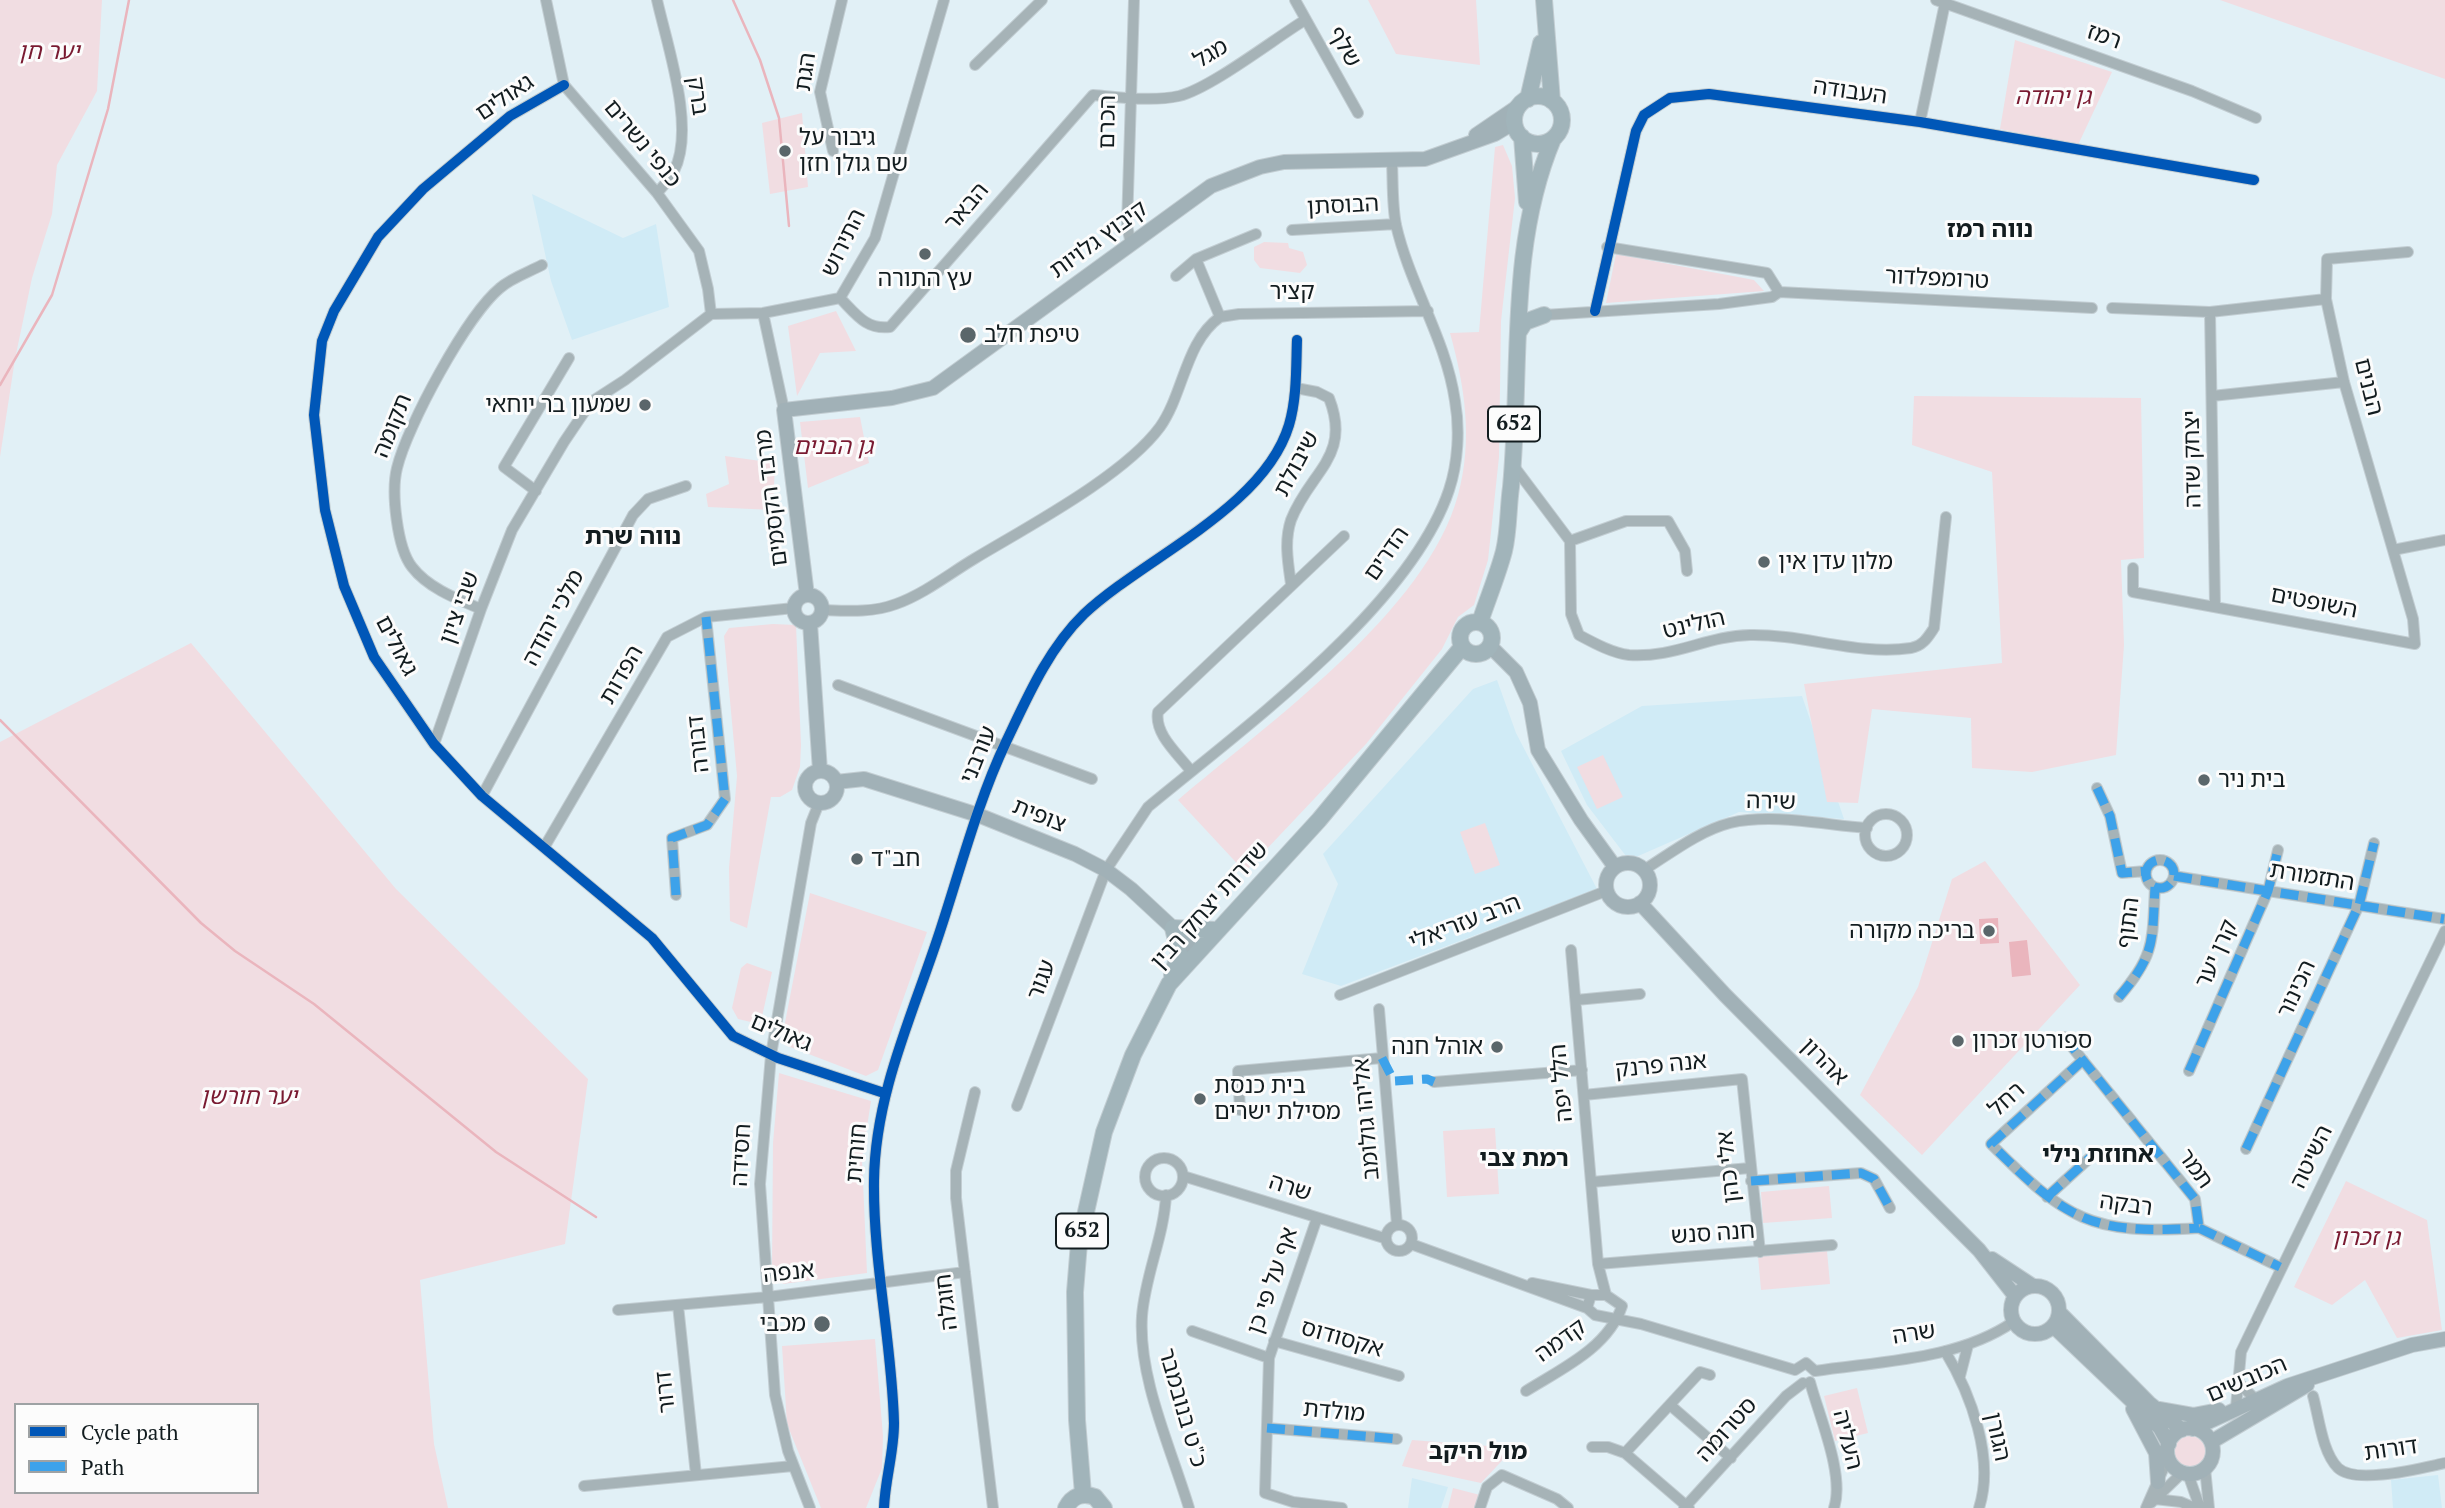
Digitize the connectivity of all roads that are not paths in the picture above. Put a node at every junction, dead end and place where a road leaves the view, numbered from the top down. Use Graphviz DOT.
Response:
graph roads {
  1 [pos="546,0"];
  2 [pos="657,0"];
  3 [pos="842,0"];
  4 [pos="944,0"];
  5 [pos="1042,0"];
  6 [pos="1134,0"];
  7 [pos="1295,0"];
  8 [pos="1544,0"];
  9 [pos="1941,2"];
  10 [pos="1305,20"];
  11 [pos="1544,31"];
  12 [pos="975,65"];
  13 [pos="564,85"];
  14 [pos="1129,98"];
  15 [pos="1552,101"];
  16 [pos="1524,102"];
  17 [pos="1357,113"];
  18 [pos="2256,118"];
  19 [pos="1920,122"];
  20 [pos="1518,130"];
  21 [pos="1553,139"];
  22 [pos="1454,149"];
  23 [pos="833,151"];
  24 [pos="1392,162"];
  25 [pos="2254,180"];
  26 [pos="657,193"];
  27 [pos="1528,222"];
  28 [pos="1396,224"];
  29 [pos="1292,230"];
  30 [pos="1256,234"];
  31 [pos="1131,244"];
  32 [pos="1607,247"];
  33 [pos="2409,252"];
  34 [pos="1196,259"];
  35 [pos="542,265"];
  36 [pos="1176,276"];
  37 [pos="1779,292"];
  38 [pos="1521,296"];
  39 [pos="840,298"];
  40 [pos="2326,299"];
  41 [pos="2092,308"];
  42 [pos="2112,308"];
  43 [pos="1428,311"];
  44 [pos="1595,311"];
  45 [pos="2210,312"];
  46 [pos="763,313"];
  47 [pos="711,314"];
  48 [pos="1544,314"];
  49 [pos="1220,317"];
  50 [pos="1518,333"];
  51 [pos="1297,341"];
  52 [pos="569,358"];
  53 [pos="2344,382"];
  54 [pos="1296,388"];
  55 [pos="2212,396"];
  56 [pos="784,410"];
  57 [pos="1513,464"];
  58 [pos="686,486"];
  59 [pos="536,492"];
  60 [pos="1946,517"];
  61 [pos="1344,536"];
  62 [pos="2445,540"];
  63 [pos="1570,541"];
  64 [pos="2393,550"];
  65 [pos="2133,568"];
  66 [pos="1686,571"];
  67 [pos="1291,584"];
  68 [pos="807,595"];
  69 [pos="2215,605"];
  70 [pos="794,608"];
  71 [pos="481,609"];
  72 [pos="822,610"];
  73 [pos="706,617"];
  74 [pos="1480,622"];
  75 [pos="810,623"];
  76 [pos="1490,646"];
  77 [pos="1462,647"];
  78 [pos="838,685"];
  79 [pos="434,744"];
  80 [pos="1004,745"];
  81 [pos="820,771"];
  82 [pos="1191,771"];
  83 [pos="1091,779"];
  84 [pos="836,782"];
  85 [pos="2097,788"];
  86 [pos="482,796"];
  87 [pos="819,803"];
  88 [pos="978,816"];
  89 [pos="1867,828"];
  90 [pos="2374,843"];
  91 [pos="545,846"];
  92 [pos="2278,850"];
  93 [pos="1615,867"];
  94 [pos="1106,870"];
  95 [pos="1644,870"];
  96 [pos="2146,871"];
  97 [pos="2174,876"];
  98 [pos="2155,887"];
  99 [pos="1606,891"];
  100 [pos="2267,891"];
  101 [pos="676,895"];
  102 [pos="1640,903"];
  103 [pos="2359,905"];
  104 [pos="2445,923"];
  105 [pos="1173,928"];
  106 [pos="1216,930"];
  107 [pos="1572,950"];
  108 [pos="1195,953"];
  109 [pos="1169,984"];
  110 [pos="1640,994"];
  111 [pos="1340,995"];
  112 [pos="2119,997"];
  113 [pos="1576,1000"];
  114 [pos="1379,1009"];
  115 [pos="2064,1037"];
  116 [pos="771,1055"];
  117 [pos="1382,1058"];
  118 [pos="2083,1060"];
  119 [pos="1582,1070"];
  120 [pos="2189,1071"];
  121 [pos="1742,1079"];
  122 [pos="1434,1082"];
  123 [pos="975,1092"];
  124 [pos="884,1093"];
  125 [pos="1584,1095"];
  126 [pos="1017,1106"];
  127 [pos="1240,1110"];
  128 [pos="1991,1144"];
  129 [pos="2246,1149"];
  130 [pos="2094,1154"];
  131 [pos="1750,1168"];
  132 [pos="1183,1176"];
  133 [pos="1751,1181"];
  134 [pos="1592,1182"];
  135 [pos="1166,1195"];
  136 [pos="2048,1196"];
  137 [pos="1890,1208"];
  138 [pos="1317,1218"];
  139 [pos="1397,1225"];
  140 [pos="2199,1228"];
  141 [pos="1384,1238"];
  142 [pos="1411,1244"];
  143 [pos="1832,1245"];
  144 [pos="1979,1250"];
  145 [pos="1760,1252"];
  146 [pos="1598,1264"];
  147 [pos="2280,1267"];
  148 [pos="965,1272"];
  149 [pos="1509,1279"];
  150 [pos="880,1283"];
  151 [pos="2033,1286"];
  152 [pos="1591,1295"];
  153 [pos="1606,1295"];
  154 [pos="2015,1296"];
  155 [pos="768,1297"];
  156 [pos="678,1305"];
  157 [pos="1587,1308"];
  158 [pos="618,1310"];
  159 [pos="2059,1312"];
  160 [pos="1600,1317"];
  161 [pos="1618,1319"];
  162 [pos="2013,1322"];
  163 [pos="2053,1326"];
  164 [pos="1192,1331"];
  165 [pos="1603,1338"];
  166 [pos="2445,1339"];
  167 [pos="1274,1341"];
  168 [pos="1968,1345"];
  169 [pos="1945,1351"];
  170 [pos="1269,1358"];
  171 [pos="1795,1370"];
  172 [pos="1815,1371"];
  173 [pos="1710,1375"];
  174 [pos="1960,1376"];
  175 [pos="2320,1376"];
  176 [pos="1399,1377"];
  177 [pos="2237,1381"];
  178 [pos="1807,1383"];
  179 [pos="1525,1391"];
  180 [pos="2126,1395"];
  181 [pos="2313,1396"];
  182 [pos="2255,1399"];
  183 [pos="2149,1403"];
  184 [pos="1670,1405"];
  185 [pos="2236,1406"];
  186 [pos="1267,1427"];
  187 [pos="2187,1429"];
  188 [pos="1397,1439"];
  189 [pos="2211,1442"];
  190 [pos="1592,1447"];
  191 [pos="2169,1451"];
  192 [pos="1625,1453"];
  193 [pos="1731,1458"];
  194 [pos="2445,1463"];
  195 [pos="793,1466"];
  196 [pos="2205,1468"];
  197 [pos="2185,1473"];
  198 [pos="695,1475"];
  199 [pos="2158,1482"];
  200 [pos="584,1486"];
  201 [pos="1083,1494"];
  202 [pos="2149,1505"];
  203 [pos="1687,1507"];
  204 [pos="810,1508"];
  205 [pos="884,1508"];
  206 [pos="993,1508"];
  207 [pos="1066,1508"];
  208 [pos="1104,1508"];
  209 [pos="1189,1508"];
  210 [pos="1342,1508"];
  211 [pos="1480,1508"];
  212 [pos="1568,1508"];
  213 [pos="1834,1508"];
  214 [pos="1979,1508"];
  215 [pos="2198,1508"];
  216 [pos="2209,1508"];
  1 -- 13 [label="street, כנפי נשרים"];
  2 -- 26 [label="street, ברק"];
  3 -- 23 [label="street, הגת"];
  4 -- 39 [label="street, התירוש"];
  5 -- 12 [label="street"];
  6 -- 14 [label="street, הכרם"];
  7 -- 10 [label="street, שלף"];
  8 -- 11 [label="main road, 652"];
  9 -- 18 [label="street, רמז"];
  9 -- 19 [label="street"];
  10 -- 14 [label="street, מגל"];
  10 -- 17 [label="street, שלף"];
  11 -- 15 [label="main road, 652"];
  11 -- 16 [label="main road, 652"];
  13 -- 26 [label="street, כנפי נשרים"];
  13 -- 79 [label="street, גאולים"];
  14 -- 31 [label="street, הכרם"];
  14 -- 39 [label="street, הבאר"];
  15 -- 16 [label="main road"];
  15 -- 21 [label="main road, 652"];
  16 -- 20 [label="main road, 652"];
  16 -- 22 [label="street, קיבוץ גלויות"];
  19 -- 25 [label="street, העבודה"];
  19 -- 32 [label="street, העבודה"];
  20 -- 21 [label="main road"];
  20 -- 22 [label="street, קיבוץ גלויות"];
  20 -- 27 [label="main road, 652"];
  21 -- 27 [label="main road, 652"];
  22 -- 24 [label="street, קיבוץ גלויות"];
  24 -- 28 [label="street, הדרים"];
  24 -- 31 [label="street, קיבוץ גלויות"];
  26 -- 47 [label="street, כנפי נשרים"];
  27 -- 38 [label="main road, 652"];
  28 -- 29 [label="street, הבוסתן"];
  28 -- 43 [label="street, הדרים"];
  30 -- 34 [label="street"];
  31 -- 56 [label="street, קיבוץ גלויות"];
  32 -- 37 [label="street"];
  32 -- 44 [label="street, העבודה"];
  33 -- 40 [label="street, הבנים"];
  34 -- 36 [label="street"];
  34 -- 49 [label="street"];
  35 -- 71 [label="street, תקומה"];
  37 -- 41 [label="street, טרומפלדור"];
  37 -- 44 [label="street, טרומפלדור"];
  38 -- 48 [label="main road"];
  38 -- 50 [label="main road, 652"];
  39 -- 46 [label="street, התירוש"];
  40 -- 45 [label="street"];
  40 -- 53 [label="street, הבנים"];
  42 -- 45 [label="street"];
  43 -- 49 [label="street, קציר"];
  43 -- 82 [label="street, הדרים"];
  44 -- 48 [label="street, טרומפלדור"];
  45 -- 55 [label="street, יצחק שדה"];
  46 -- 47 [label="street, התירוש"];
  46 -- 56 [label="street, מרבד הקסמים"];
  47 -- 59 [label="street, שבי ציון"];
  48 -- 50 [label="main road"];
  49 -- 72 [label="street"];
  50 -- 57 [label="main road, 652"];
  51 -- 54 [label="street, עורבני"];
  52 -- 59 [label="street"];
  53 -- 55 [label="street"];
  53 -- 64 [label="street, הבנים"];
  54 -- 67 [label="street, שיבולת"];
  54 -- 80 [label="street, עורבני"];
  55 -- 69 [label="street, יצחק שדה"];
  56 -- 68 [label="street, מרבד הקסמים"];
  57 -- 63 [label="street"];
  57 -- 74 [label="main road, 652"];
  58 -- 86 [label="street, מלכי יהודה"];
  59 -- 71 [label="street, שבי ציון"];
  60 -- 63 [label="street, הולינט"];
  61 -- 67 [label="street"];
  62 -- 64 [label="street"];
  63 -- 66 [label="street"];
  64 -- 69 [label="street, השופטים"];
  65 -- 69 [label="street, השופטים"];
  67 -- 82 [label="street"];
  68 -- 70 [label="street"];
  68 -- 72 [label="street"];
  70 -- 73 [label="street, הפדות"];
  70 -- 75 [label="street"];
  71 -- 79 [label="street, שבי ציון"];
  72 -- 75 [label="street"];
  73 -- 91 [label="street, הפדות"];
  73 -- 101 [label="street, דבורה"];
  74 -- 76 [label="main road"];
  74 -- 77 [label="main road"];
  75 -- 81 [label="street"];
  76 -- 77 [label="main road"];
  76 -- 93 [label="street"];
  77 -- 106 [label="main road, שדרות יצחק רבין / 652"];
  78 -- 80 [label="street, עורבני"];
  79 -- 86 [label="street, גאולים"];
  80 -- 83 [label="street, עורבני"];
  80 -- 88 [label="street, עורבני"];
  81 -- 84 [label="street"];
  81 -- 87 [label="street"];
  82 -- 94 [label="street, הדרים"];
  84 -- 87 [label="street"];
  84 -- 88 [label="street, צופית"];
  85 -- 96 [label="street"];
  86 -- 91 [label="street, גאולים"];
  87 -- 116 [label="street, חסידה"];
  88 -- 94 [label="street, צופית"];
  88 -- 124 [label="street, חוחית"];
  89 -- 89 [label="street"];
  89 -- 95 [label="street, שירה"];
  90 -- 103 [label="street, הכינור"];
  91 -- 116 [label="street, גאולים"];
  92 -- 100 [label="street, קרן יער"];
  93 -- 95 [label="street"];
  93 -- 99 [label="street"];
  94 -- 105 [label="street, צופית"];
  94 -- 126 [label="street, עגור"];
  95 -- 102 [label="street"];
  96 -- 97 [label="street"];
  96 -- 98 [label="street"];
  97 -- 98 [label="street"];
  97 -- 100 [label="street, התזמורת"];
  98 -- 112 [label="street, התוף"];
  99 -- 102 [label="street"];
  99 -- 111 [label="street, הרב עזריאלי"];
  100 -- 103 [label="street, התזמורת"];
  100 -- 120 [label="street, קרן יער"];
  102 -- 144 [label="street, אהרון"];
  103 -- 104 [label="street, התזמורת"];
  103 -- 129 [label="street, הכינור"];
  104 -- 147 [label="street, השיטה"];
  105 -- 106 [label="main road"];
  105 -- 108 [label="street, צופית"];
  105 -- 109 [label="main road"];
  106 -- 108 [label="main road, שדרות יצחק רבין / 652"];
  107 -- 113 [label="street, הלל יפה"];
  108 -- 109 [label="main road, שדרות יצחק רבין / 652"];
  109 -- 201 [label="main road, שדרות יצחק רבין / 652"];
  110 -- 113 [label="street"];
  113 -- 119 [label="street, הלל יפה"];
  114 -- 117 [label="street, אליהו גולומב"];
  115 -- 118 [label="street, תמר"];
  116 -- 124 [label="street, גאולים"];
  116 -- 155 [label="street, חסידה"];
  117 -- 127 [label="street"];
  117 -- 139 [label="street, אליהו גולומב"];
  118 -- 128 [label="street, רחל"];
  118 -- 140 [label="street, תמר"];
  119 -- 122 [label="street"];
  119 -- 125 [label="street, הלל יפה"];
  121 -- 125 [label="street, אנה פרנק"];
  121 -- 131 [label="street, אלי כהן"];
  123 -- 148 [label="street, חוגלה"];
  124 -- 150 [label="street, חוחית"];
  125 -- 134 [label="street, הלל יפה"];
  128 -- 136 [label="street, רבקה"];
  130 -- 136 [label="street"];
  131 -- 133 [label="street, אלי כהן"];
  131 -- 134 [label="street"];
  132 -- 135 [label="street"];
  132 -- 135 [label="street"];
  132 -- 138 [label="street, שרה"];
  133 -- 137 [label="street"];
  133 -- 145 [label="street, אלי כהן"];
  134 -- 146 [label="street, הלל יפה"];
  135 -- 209 [label="street, כ\"ט בנובמבר"];
  136 -- 140 [label="street, רבקה"];
  138 -- 141 [label="street, שרה"];
  138 -- 167 [label="street, אף על פי כן"];
  139 -- 141 [label="street"];
  139 -- 142 [label="street"];
  140 -- 147 [label="street, תמר"];
  141 -- 142 [label="street"];
  142 -- 149 [label="street"];
  143 -- 145 [label="street, חנה סנש"];
  144 -- 151 [label="street, אהרון"];
  144 -- 154 [label="street, אהרון"];
  145 -- 146 [label="street, חנה סנש"];
  146 -- 153 [label="street, הלל יפה"];
  147 -- 177 [label="street, השיטה"];
  148 -- 150 [label="street, אנפה"];
  148 -- 206 [label="street, חוגלה"];
  149 -- 152 [label="street"];
  149 -- 157 [label="street"];
  150 -- 155 [label="street, אנפה"];
  150 -- 205 [label="street, חוחית"];
  151 -- 154 [label="street"];
  151 -- 159 [label="street"];
  152 -- 153 [label="street"];
  152 -- 157 [label="street"];
  153 -- 161 [label="street, הלל יפה"];
  154 -- 162 [label="street"];
  155 -- 156 [label="street, אנפה"];
  155 -- 195 [label="street, חסידה"];
  156 -- 158 [label="street, אנפה"];
  156 -- 198 [label="street, דרור"];
  157 -- 160 [label="street"];
  159 -- 163 [label="street"];
  159 -- 183 [label="street"];
  160 -- 161 [label="street"];
  160 -- 165 [label="street"];
  161 -- 165 [label="street, קדמה"];
  161 -- 171 [label="street"];
  162 -- 163 [label="street"];
  162 -- 168 [label="street, שרה"];
  163 -- 180 [label="street"];
  164 -- 170 [label="street, אף על פי כן"];
  165 -- 179 [label="street, קדמה"];
  166 -- 175 [label="street, הכובשים"];
  167 -- 170 [label="street, אף על פי כן"];
  167 -- 176 [label="street, אקסודוס"];
  168 -- 169 [label="street, שרה"];
  168 -- 174 [label="street"];
  169 -- 172 [label="street, שרה"];
  169 -- 174 [label="street, הגורן"];
  170 -- 186 [label="street, אף על פי כן"];
  171 -- 172 [label="street, שרה"];
  171 -- 178 [label="street, העליה"];
  172 -- 178 [label="street"];
  173 -- 184 [label="street"];
  174 -- 214 [label="street, הגורן"];
  175 -- 182 [label="street, הכובשים"];
  175 -- 189 [label="street, הכובשים"];
  177 -- 182 [label="street"];
  177 -- 185 [label="street, השיטה"];
  178 -- 193 [label="street, סטרומה"];
  178 -- 213 [label="street, העליה"];
  180 -- 191 [label="street"];
  180 -- 199 [label="street"];
  181 -- 194 [label="street, דורות"];
  182 -- 185 [label="street, הכובשים"];
  183 -- 185 [label="street"];
  183 -- 187 [label="street"];
  184 -- 192 [label="street"];
  184 -- 193 [label="street"];
  185 -- 187 [label="street, הכובשים"];
  186 -- 188 [label="street, מולדת"];
  186 -- 210 [label="street, אף על פי כן"];
  187 -- 189 [label="street"];
  187 -- 191 [label="street"];
  189 -- 196 [label="street"];
  190 -- 192 [label="street"];
  191 -- 197 [label="street"];
  191 -- 199 [label="street"];
  192 -- 203 [label="street"];
  193 -- 203 [label="street, סטרומה"];
  195 -- 198 [label="street"];
  195 -- 204 [label="street, חסידה"];
  196 -- 197 [label="street"];
  196 -- 216 [label="street"];
  197 -- 202 [label="street"];
  197 -- 215 [label="street"];
  198 -- 200 [label="street"];
  199 -- 202 [label="street"];
  201 -- 207 [label="main road"];
  201 -- 208 [label="main road"];
  202 -- 215 [label="street"];
  211 -- 212 [label="street"];
}
